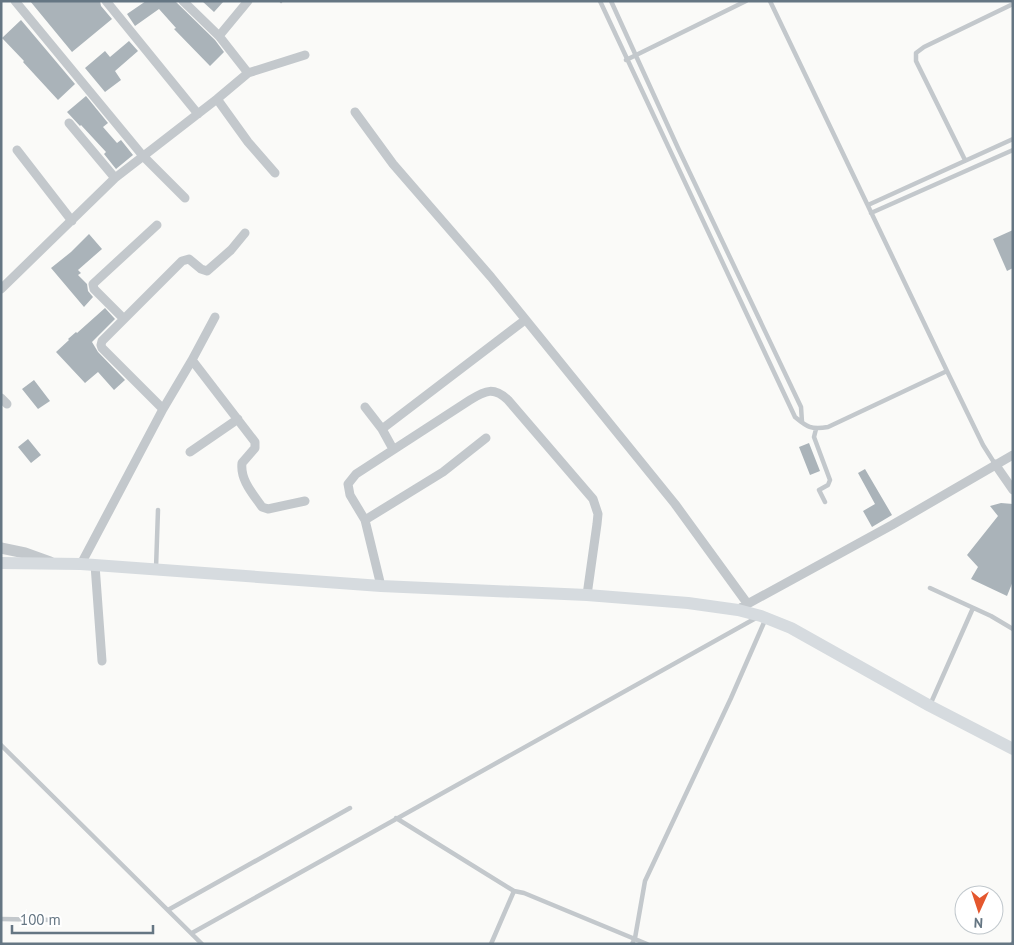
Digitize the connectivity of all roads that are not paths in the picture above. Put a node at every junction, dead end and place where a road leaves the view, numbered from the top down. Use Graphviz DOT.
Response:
graph roads {
  1 [pos="15,1"];
  2 [pos="106,1"];
  3 [pos="183,1"];
  4 [pos="248,1"];
  5 [pos="600,1"];
  6 [pos="611,1"];
  7 [pos="746,1"];
  8 [pos="770,1"];
  9 [pos="1013,4"];
  10 [pos="219,36"];
  11 [pos="305,56"];
  12 [pos="636,56"];
  13 [pos="626,60"];
  14 [pos="248,73"];
  15 [pos="217,99"];
  16 [pos="355,112"];
  17 [pos="198,114"];
  18 [pos="69,122"];
  19 [pos="1013,139"];
  20 [pos="17,150"];
  21 [pos="1013,150"];
  22 [pos="143,156"];
  23 [pos="965,160"];
  24 [pos="275,173"];
  25 [pos="115,178"];
  26 [pos="185,198"];
  27 [pos="868,205"];
  28 [pos="871,213"];
  29 [pos="72,221"];
  30 [pos="157,225"];
  31 [pos="244,234"];
  32 [pos="1,289"];
  33 [pos="215,317"];
  34 [pos="124,319"];
  35 [pos="525,320"];
  36 [pos="192,360"];
  37 [pos="946,371"];
  38 [pos="365,407"];
  39 [pos="163,409"];
  40 [pos="238,419"];
  41 [pos="802,422"];
  42 [pos="382,429"];
  43 [pos="816,429"];
  44 [pos="486,438"];
  45 [pos="393,448"];
  46 [pos="190,452"];
  47 [pos="1013,455"];
  48 [pos="995,464"];
  49 [pos="1013,490"];
  50 [pos="305,501"];
  51 [pos="825,502"];
  52 [pos="158,510"];
  53 [pos="365,520"];
  54 [pos="1,548"];
  55 [pos="1,563"];
  56 [pos="53,563"];
  57 [pos="81,564"];
  58 [pos="95,565"];
  59 [pos="156,569"];
  60 [pos="381,586"];
  61 [pos="930,588"];
  62 [pos="587,595"];
  63 [pos="742,606"];
  64 [pos="974,608"];
  65 [pos="763,616"];
  66 [pos="1013,629"];
  67 [pos="102,661"];
  68 [pos="930,706"];
  69 [pos="1,745"];
  70 [pos="1013,749"];
  71 [pos="350,808"];
  72 [pos="396,818"];
  73 [pos="514,890"];
  74 [pos="168,910"];
  75 [pos="1,918"];
  76 [pos="55,920"];
  77 [pos="192,933"];
  78 [pos="635,938"];
  79 [pos="202,944"];
  80 [pos="491,944"];
  81 [pos="632,944"];
  82 [pos="647,944"];
  1 -- 22 [label="street"];
  2 -- 17 [label="street"];
  3 -- 10 [label="street"];
  4 -- 10 [label="street"];
  5 -- 13 [label="lane"];
  6 -- 12 [label="lane"];
  7 -- 12 [label="lane"];
  8 -- 27 [label="lane"];
  9 -- 23 [label="lane"];
  10 -- 14 [label="street"];
  11 -- 14 [label="street"];
  12 -- 13 [label="lane"];
  12 -- 41 [label="lane"];
  13 -- 41 [label="lane"];
  14 -- 15 [label="street"];
  15 -- 17 [label="street"];
  15 -- 24 [label="street"];
  16 -- 35 [label="street"];
  17 -- 22 [label="street"];
  18 -- 25 [label="street"];
  19 -- 23 [label="lane"];
  20 -- 29 [label="street"];
  21 -- 28 [label="lane"];
  22 -- 25 [label="street"];
  22 -- 26 [label="street"];
  23 -- 27 [label="lane"];
  25 -- 29 [label="street"];
  27 -- 28 [label="lane"];
  28 -- 37 [label="lane"];
  29 -- 32 [label="street"];
  30 -- 34 [label="street"];
  31 -- 34 [label="street"];
  33 -- 36 [label="street"];
  34 -- 39 [label="street"];
  35 -- 42 [label="street"];
  35 -- 63 [label="street"];
  36 -- 39 [label="street"];
  36 -- 40 [label="street"];
  37 -- 43 [label="lane"];
  37 -- 48 [label="lane"];
  38 -- 42 [label="street"];
  39 -- 57 [label="street"];
  40 -- 46 [label="street"];
  40 -- 50 [label="street"];
  41 -- 43 [label="lane"];
  42 -- 45 [label="street"];
  43 -- 51 [label="lane"];
  44 -- 53 [label="street"];
  45 -- 53 [label="street"];
  45 -- 62 [label="street"];
  47 -- 48 [label="street"];
  48 -- 49 [label="street"];
  48 -- 63 [label="street"];
  52 -- 59 [label="lane"];
  53 -- 60 [label="street"];
  54 -- 56 [label="street"];
  55 -- 56 [label="main road"];
  56 -- 57 [label="main road"];
  57 -- 58 [label="main road"];
  58 -- 59 [label="main road"];
  58 -- 67 [label="street"];
  59 -- 60 [label="main road"];
  60 -- 62 [label="main road"];
  61 -- 64 [label="lane"];
  62 -- 63 [label="main road"];
  63 -- 65 [label="main road"];
  64 -- 66 [label="lane"];
  64 -- 68 [label="lane"];
  65 -- 68 [label="main road"];
  65 -- 72 [label="lane"];
  65 -- 78 [label="lane"];
  68 -- 70 [label="main road"];
  69 -- 74 [label="lane"];
  71 -- 74 [label="lane"];
  72 -- 73 [label="lane"];
  72 -- 77 [label="lane"];
  73 -- 78 [label="lane"];
  73 -- 80 [label="lane"];
  74 -- 77 [label="lane"];
  75 -- 76 [label="lane"];
  77 -- 79 [label="lane"];
  78 -- 81 [label="lane"];
  78 -- 82 [label="lane"];
}
